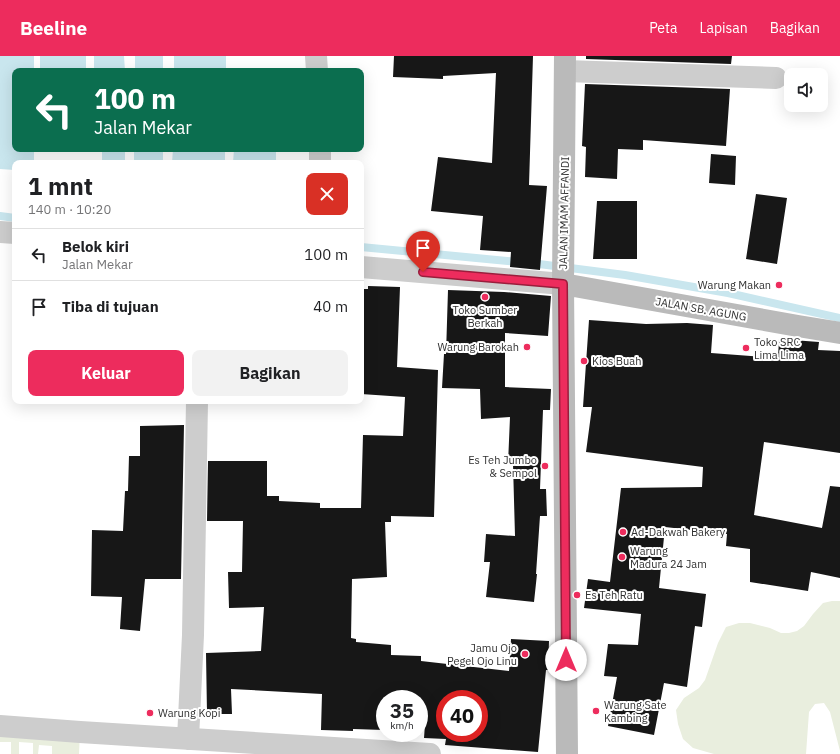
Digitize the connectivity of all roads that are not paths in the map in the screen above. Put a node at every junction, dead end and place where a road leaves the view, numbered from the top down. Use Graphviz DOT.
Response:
graph roads {
  1 [pos="316,56"];
  2 [pos="565,63"];
  3 [pos="317,68"];
  4 [pos="776,78"];
  5 [pos="0,232"];
  6 [pos="12,233"];
  7 [pos="364,267"];
  8 [pos="563,278"];
  9 [pos="840,333"];
  10 [pos="196,404"];
  11 [pos="0,726"];
  12 [pos="188,739"];
  13 [pos="430,754"];
  14 [pos="567,754"];
  1 -- 3 [label="street"];
  2 -- 4 [label="street"];
  2 -- 8 [label="street, JALAN IMAM AFFANDI"];
  5 -- 6 [label="street"];
  7 -- 8 [label="street"];
  8 -- 9 [label="street, JALAN SB. AGUNG"];
  8 -- 14 [label="street, JALAN IMAM AFFANDI"];
  10 -- 12 [label="street"];
  11 -- 12 [label="street"];
  12 -- 13 [label="street"];
}
